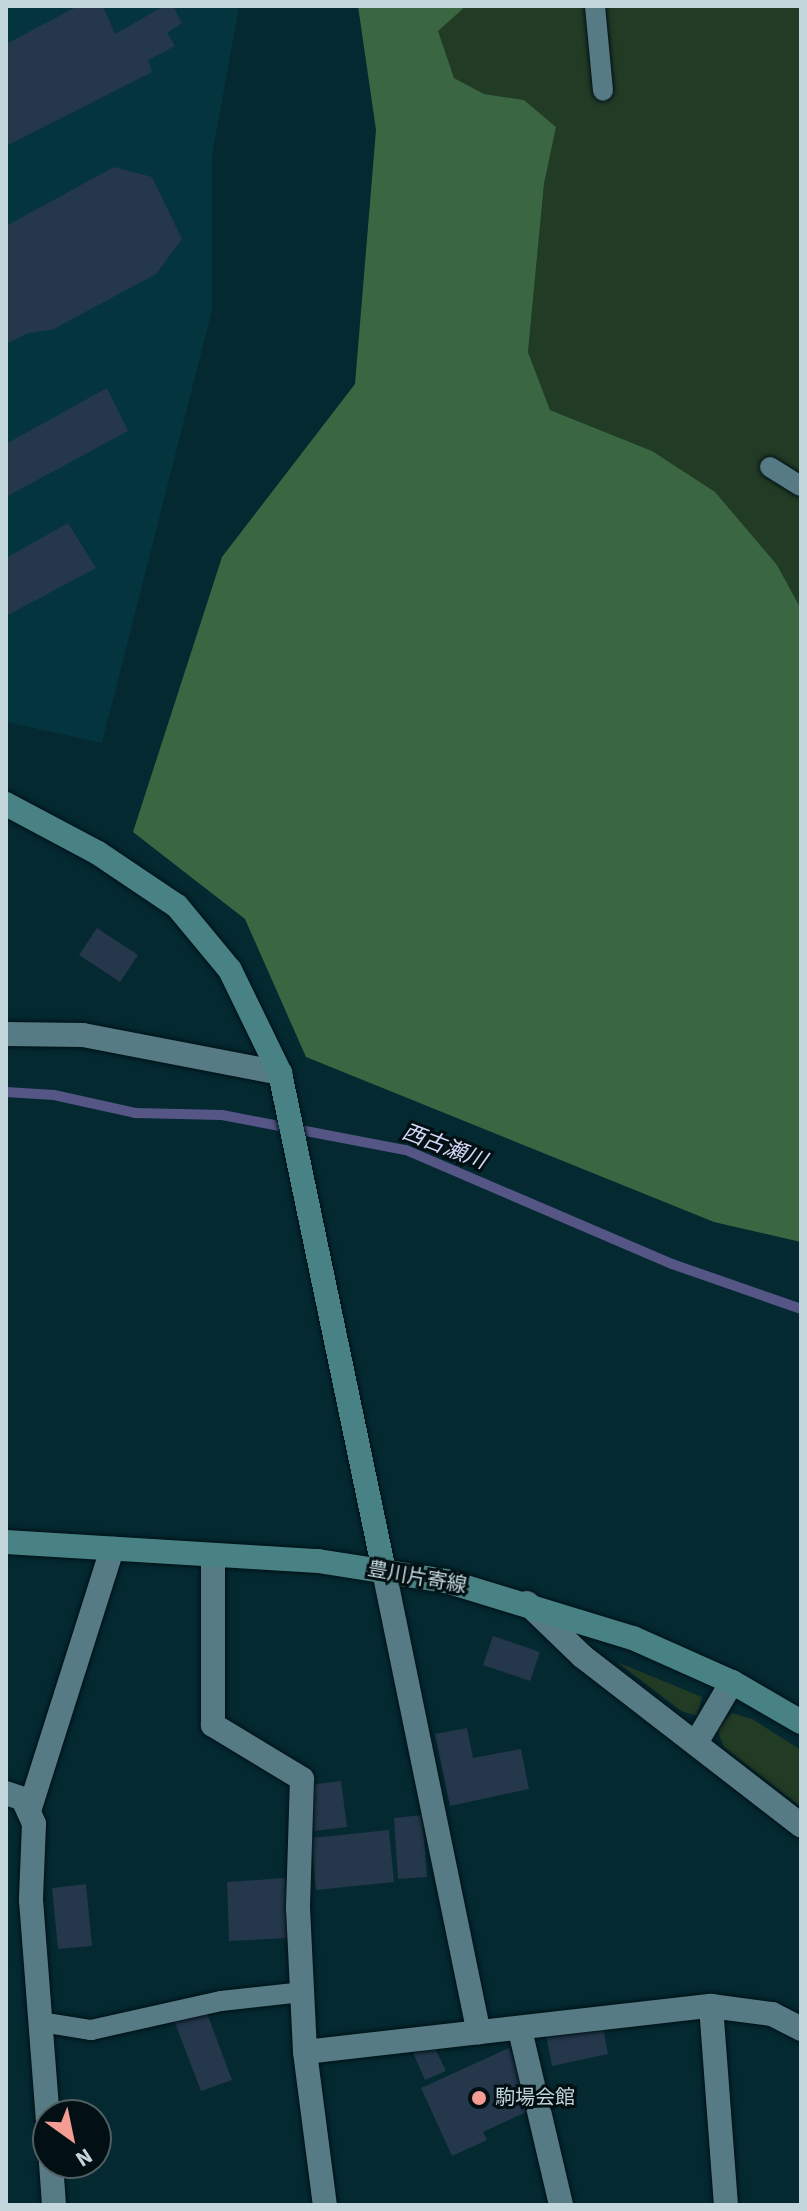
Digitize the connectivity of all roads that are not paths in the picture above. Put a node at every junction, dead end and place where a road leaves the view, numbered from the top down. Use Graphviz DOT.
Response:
graph roads {
  1 [pos="595,6"];
  2 [pos="603,91"];
  3 [pos="770,467"];
  4 [pos="801,486"];
  5 [pos="6,804"];
  6 [pos="6,1034"];
  7 [pos="280,1073"];
  8 [pos="6,1542"];
  9 [pos="112,1549"];
  10 [pos="213,1555"];
  11 [pos="384,1571"];
  12 [pos="525,1601"];
  13 [pos="732,1682"];
  14 [pos="801,1722"];
  15 [pos="696,1743"];
  16 [pos="6,1793"];
  17 [pos="29,1811"];
  18 [pos="801,1825"];
  19 [pos="302,1992"];
  20 [pos="711,2006"];
  21 [pos="41,2022"];
  22 [pos="801,2029"];
  23 [pos="520,2030"];
  24 [pos="479,2032"];
  25 [pos="305,2052"];
  26 [pos="46,2099"];
  27 [pos="52,2179"];
  28 [pos="54,2205"];
  29 [pos="325,2205"];
  30 [pos="561,2205"];
  31 [pos="726,2205"];
  1 -- 2 [label="lane"];
  3 -- 4 [label="lane"];
  5 -- 7 [label="street"];
  6 -- 7 [label="street"];
  7 -- 11 [label="street"];
  8 -- 9 [label="street, 豊川片寄線"];
  9 -- 10 [label="street, 豊川片寄線"];
  9 -- 17 [label="street"];
  10 -- 11 [label="street, 豊川片寄線"];
  10 -- 19 [label="street"];
  11 -- 12 [label="street, 豊川片寄線"];
  11 -- 24 [label="street"];
  12 -- 13 [label="street, 豊川片寄線"];
  12 -- 15 [label="street"];
  13 -- 14 [label="street, 豊川片寄線"];
  13 -- 15 [label="street"];
  15 -- 18 [label="street"];
  16 -- 17 [label="street"];
  17 -- 21 [label="street"];
  19 -- 21 [label="lane"];
  19 -- 25 [label="street"];
  20 -- 22 [label="street"];
  20 -- 23 [label="street"];
  20 -- 31 [label="street"];
  21 -- 26 [label="street"];
  23 -- 24 [label="street"];
  23 -- 30 [label="street"];
  24 -- 25 [label="street"];
  25 -- 29 [label="street"];
  27 -- 28 [label="street"];
}
